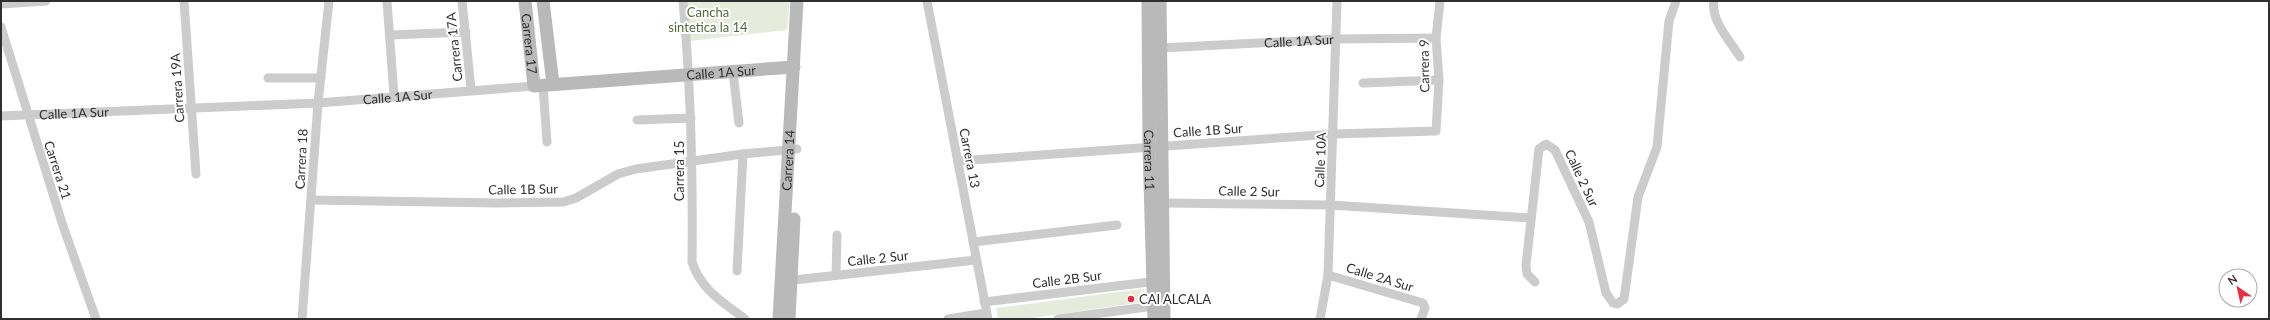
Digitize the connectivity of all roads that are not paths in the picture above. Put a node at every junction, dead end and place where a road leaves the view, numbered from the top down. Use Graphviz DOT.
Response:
graph roads {
  1 [pos="46,1"];
  2 [pos="184,1"];
  3 [pos="329,1"];
  4 [pos="387,1"];
  5 [pos="462,1"];
  6 [pos="525,1"];
  7 [pos="544,1"];
  8 [pos="683,1"];
  9 [pos="797,1"];
  10 [pos="804,1"];
  11 [pos="928,1"];
  12 [pos="1148,1"];
  13 [pos="1160,1"];
  14 [pos="1337,1"];
  15 [pos="1440,1"];
  16 [pos="1676,1"];
  17 [pos="1714,1"];
  18 [pos="1,4"];
  19 [pos="799,24"];
  20 [pos="1,27"];
  21 [pos="466,32"];
  22 [pos="390,35"];
  23 [pos="1336,38"];
  24 [pos="1436,38"];
  25 [pos="1161,48"];
  26 [pos="1740,57"];
  27 [pos="794,67"];
  28 [pos="733,72"];
  29 [pos="690,75"];
  30 [pos="268,78"];
  31 [pos="321,78"];
  32 [pos="1439,80"];
  33 [pos="1363,83"];
  34 [pos="543,85"];
  35 [pos="471,89"];
  36 [pos="394,96"];
  37 [pos="318,102"];
  38 [pos="191,109"];
  39 [pos="28,115"];
  40 [pos="1,116"];
  41 [pos="691,118"];
  42 [pos="637,120"];
  43 [pos="739,123"];
  44 [pos="1436,131"];
  45 [pos="1334,134"];
  46 [pos="547,142"];
  47 [pos="1163,146"];
  48 [pos="1149,148"];
  49 [pos="793,150"];
  50 [pos="742,154"];
  51 [pos="693,160"];
  52 [pos="958,161"];
  53 [pos="196,174"];
  54 [pos="312,200"];
  55 [pos="1164,202"];
  56 [pos="1331,205"];
  57 [pos="1530,218"];
  58 [pos="1117,225"];
  59 [pos="837,235"];
  60 [pos="973,242"];
  61 [pos="976,260"];
  62 [pos="737,271"];
  63 [pos="836,275"];
  64 [pos="1328,275"];
  65 [pos="786,280"];
  66 [pos="1159,281"];
  67 [pos="1535,282"];
  68 [pos="984,302"];
  69 [pos="1154,313"];
  70 [pos="987,316"];
  71 [pos="96,319"];
  72 [pos="302,319"];
  73 [pos="745,319"];
  74 [pos="779,319"];
  75 [pos="789,319"];
  76 [pos="948,319"];
  77 [pos="1058,319"];
  78 [pos="1164,319"];
  79 [pos="1320,319"];
  80 [pos="1420,319"];
  1 -- 18 [label="street"];
  2 -- 38 [label="street, Carrera 19A"];
  3 -- 31 [label="street, Carrera 18"];
  4 -- 22 [label="street"];
  5 -- 21 [label="street, Carrera 17A"];
  6 -- 34 [label="street, Carrera 17"];
  7 -- 34 [label="street, Carrera 17"];
  8 -- 29 [label="street, Carrera 15"];
  9 -- 19 [label="street, Carrera 14"];
  10 -- 19 [label="street, Carrera 14"];
  11 -- 52 [label="street, Carrera 13"];
  12 -- 48 [label="street, Carrera 11"];
  13 -- 25 [label="street, Carrera 11"];
  14 -- 23 [label="street, Calle 10A"];
  15 -- 24 [label="street, Carrera 9"];
  16 -- 57 [label="street, Calle 2 Sur"];
  17 -- 26 [label="street"];
  19 -- 27 [label="street, Carrera 14"];
  19 -- 49 [label="street, Carrera 14"];
  20 -- 39 [label="street, Carrera 21"];
  21 -- 22 [label="street"];
  21 -- 35 [label="street, Carrera 17A"];
  22 -- 36 [label="street"];
  23 -- 24 [label="street, Calle 1A Sur"];
  23 -- 25 [label="street, Calle 1A Sur"];
  23 -- 45 [label="street, Calle 10A"];
  24 -- 32 [label="street, Carrera 9"];
  25 -- 47 [label="street, Carrera 11"];
  27 -- 28 [label="street, Calle 1A Sur"];
  27 -- 49 [label="street, Carrera 14"];
  28 -- 29 [label="street, Calle 1A Sur"];
  28 -- 43 [label="street"];
  29 -- 34 [label="street, Calle 1A Sur"];
  29 -- 41 [label="street, Carrera 15"];
  30 -- 31 [label="street"];
  31 -- 37 [label="street, Carrera 18"];
  32 -- 33 [label="street"];
  32 -- 44 [label="street, Carrera 9"];
  34 -- 35 [label="street, Calle 1A Sur"];
  34 -- 46 [label="street"];
  35 -- 36 [label="street, Calle 1A Sur"];
  36 -- 37 [label="street, Calle 1A Sur"];
  37 -- 38 [label="street, Calle 1A Sur"];
  37 -- 54 [label="street, Carrera 18"];
  38 -- 39 [label="street, Calle 1A Sur"];
  38 -- 53 [label="street, Carrera 19A"];
  39 -- 40 [label="street, Calle 1A Sur"];
  39 -- 71 [label="street, Carrera 21"];
  41 -- 42 [label="street"];
  41 -- 51 [label="street, Carrera 15"];
  44 -- 45 [label="street, Calle 1B Sur"];
  45 -- 47 [label="street, Calle 1B Sur"];
  45 -- 56 [label="street, Calle 10A"];
  47 -- 48 [label="street, Calle 1B Sur"];
  47 -- 55 [label="street, Carrera 11"];
  48 -- 52 [label="street, Calle 1B Sur"];
  48 -- 66 [label="street, Carrera 11"];
  49 -- 50 [label="street, Calle 1B Sur"];
  49 -- 65 [label="street, Carrera 14"];
  50 -- 51 [label="street, Calle 1B Sur"];
  50 -- 62 [label="street"];
  51 -- 54 [label="street, Calle 1B Sur"];
  51 -- 73 [label="street, Carrera 15"];
  52 -- 60 [label="street, Carrera 13"];
  54 -- 72 [label="street, Carrera 18"];
  55 -- 56 [label="street, Calle 2 Sur"];
  55 -- 66 [label="street, Carrera 11"];
  56 -- 57 [label="street, Calle 2 Sur"];
  56 -- 64 [label="street, Calle 10A"];
  57 -- 67 [label="street"];
  58 -- 60 [label="street"];
  59 -- 63 [label="street"];
  60 -- 61 [label="street, Carrera 13"];
  61 -- 63 [label="street, Calle 2 Sur"];
  61 -- 68 [label="street, Carrera 13"];
  63 -- 65 [label="street, Calle 2 Sur"];
  64 -- 79 [label="street, Calle 10A"];
  64 -- 80 [label="street, Calle 2A Sur"];
  65 -- 74 [label="street, Carrera 14"];
  65 -- 75 [label="street, Carrera 14"];
  66 -- 68 [label="street, Calle 2B Sur"];
  66 -- 69 [label="street, Carrera 11"];
  66 -- 78 [label="street, Carrera 11"];
  68 -- 70 [label="street, Carrera 13"];
  69 -- 77 [label="street"];
  70 -- 76 [label="street"];
}
